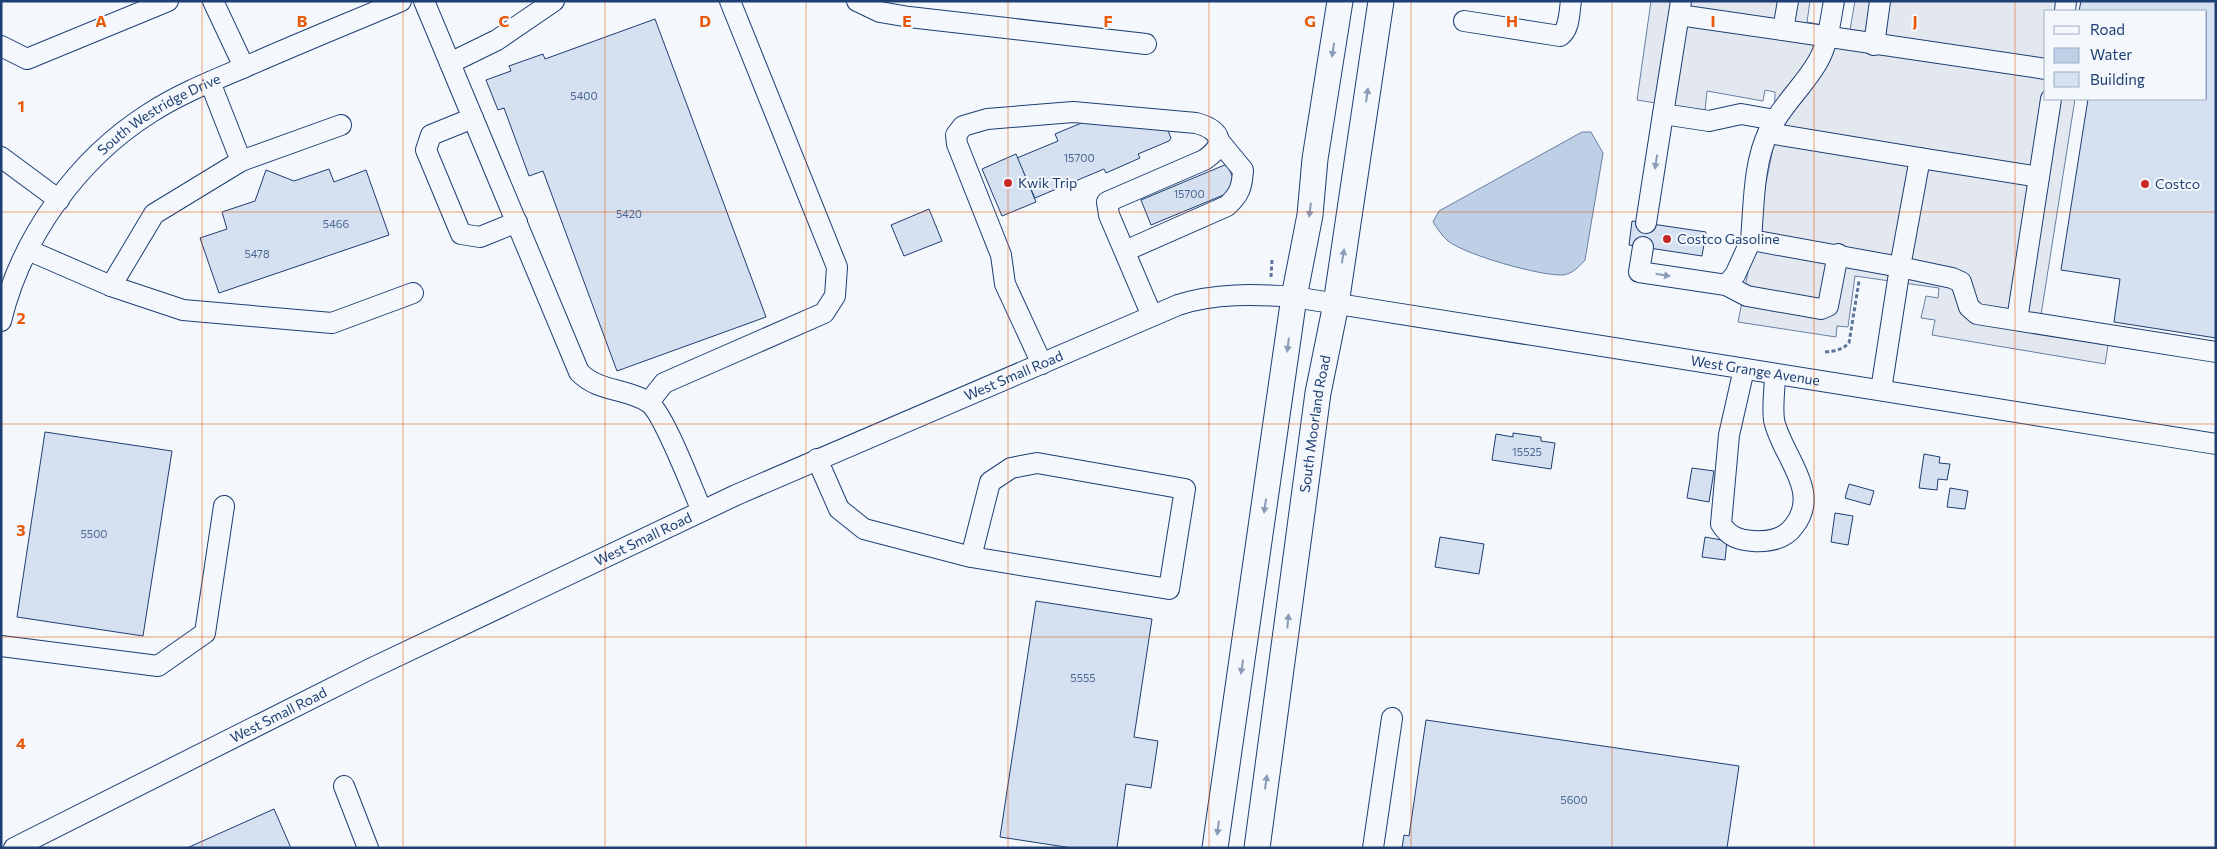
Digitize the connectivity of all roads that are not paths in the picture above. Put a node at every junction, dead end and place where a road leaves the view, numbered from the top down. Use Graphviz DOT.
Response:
graph roads {
  1 [pos="168,1"];
  2 [pos="213,1"];
  3 [pos="401,1"];
  4 [pos="424,1"];
  5 [pos="554,1"];
  6 [pos="730,1"];
  7 [pos="857,1"];
  8 [pos="1340,1"];
  9 [pos="1381,1"];
  10 [pos="1571,1"];
  11 [pos="1788,1"];
  12 [pos="1834,1"];
  13 [pos="1880,1"];
  14 [pos="1680,8"];
  15 [pos="1464,22"];
  16 [pos="1783,30"];
  17 [pos="1828,36"];
  18 [pos="1146,44"];
  19 [pos="1874,45"];
  20 [pos="1,46"];
  21 [pos="450,63"];
  22 [pos="244,67"];
  23 [pos="2044,69"];
  24 [pos="210,82"];
  25 [pos="2051,100"];
  26 [pos="1664,114"];
  27 [pos="473,118"];
  28 [pos="341,125"];
  29 [pos="1771,126"];
  30 [pos="1219,141"];
  31 [pos="1,157"];
  32 [pos="1920,158"];
  33 [pos="241,162"];
  34 [pos="2040,177"];
  35 [pos="58,200"];
  36 [pos="517,222"];
  37 [pos="1646,223"];
  38 [pos="1751,240"];
  39 [pos="1643,247"];
  40 [pos="28,250"];
  41 [pos="1125,252"];
  42 [pos="1838,254"];
  43 [pos="1900,267"];
  44 [pos="1726,285"];
  45 [pos="111,286"];
  46 [pos="6,291"];
  47 [pos="413,293"];
  48 [pos="1294,297"];
  49 [pos="1336,304"];
  50 [pos="1152,316"];
  51 [pos="1,320"];
  52 [pos="2017,320"];
  53 [pos="2216,352"];
  54 [pos="1042,364"];
  55 [pos="1744,369"];
  56 [pos="1775,374"];
  57 [pos="1881,390"];
  58 [pos="649,402"];
  59 [pos="2216,444"];
  60 [pos="817,459"];
  61 [pos="224,506"];
  62 [pos="702,511"];
  63 [pos="971,557"];
  64 [pos="1,646"];
  65 [pos="1392,718"];
  66 [pos="344,786"];
  67 [pos="14,848"];
  68 [pos="368,848"];
  69 [pos="1215,848"];
  70 [pos="1257,848"];
  71 [pos="1373,848"];
  1 -- 20 [label="street"];
  2 -- 22 [label="street"];
  3 -- 22 [label="street, South Westridge Drive"];
  4 -- 21 [label="street"];
  5 -- 21 [label="street"];
  6 -- 58 [label="street"];
  7 -- 18 [label="street"];
  8 -- 48 [label="main road, one-way"];
  49 -- 9 [label="main road, South Moorland Road, one-way"];
  10 -- 15 [label="street"];
  11 -- 16 [label="street"];
  12 -- 17 [label="street"];
  13 -- 19 [label="street"];
  14 -- 16 [label="street"];
  14 -- 26 [label="street"];
  16 -- 17 [label="street"];
  17 -- 19 [label="street"];
  17 -- 29 [label="street"];
  19 -- 23 [label="street"];
  21 -- 27 [label="street"];
  22 -- 24 [label="street, South Westridge Drive"];
  24 -- 33 [label="street"];
  24 -- 35 [label="street, South Westridge Drive"];
  25 -- 34 [label="street"];
  26 -- 29 [label="street"];
  26 -- 37 [label="street, one-way"];
  27 -- 36 [label="street"];
  27 -- 36 [label="street"];
  28 -- 33 [label="street"];
  29 -- 32 [label="street"];
  29 -- 38 [label="street"];
  30 -- 41 [label="street"];
  30 -- 41 [label="street"];
  30 -- 54 [label="street"];
  31 -- 35 [label="street"];
  32 -- 34 [label="street"];
  32 -- 43 [label="street"];
  33 -- 45 [label="street"];
  34 -- 52 [label="street"];
  35 -- 40 [label="street, South Westridge Drive"];
  36 -- 58 [label="street"];
  38 -- 42 [label="street"];
  38 -- 44 [label="street"];
  39 -- 44 [label="street, one-way"];
  40 -- 45 [label="street"];
  40 -- 46 [label="street, South Westridge Drive"];
  41 -- 50 [label="street"];
  42 -- 43 [label="street"];
  42 -- 44 [label="street"];
  43 -- 52 [label="street"];
  43 -- 57 [label="street"];
  45 -- 47 [label="street"];
  46 -- 51 [label="street, South Westridge Drive"];
  48 -- 49 [label="street, West Grange Avenue"];
  48 -- 50 [label="street, West Small Road"];
  48 -- 69 [label="main road, one-way"];
  49 -- 55 [label="street, West Grange Avenue"];
  70 -- 49 [label="main road, South Moorland Road, one-way"];
  50 -- 54 [label="street, West Small Road"];
  52 -- 53 [label="street"];
  54 -- 60 [label="street, West Small Road"];
  55 -- 56 [label="street, West Grange Avenue"];
  55 -- 56 [label="street"];
  56 -- 57 [label="street, West Grange Avenue"];
  57 -- 59 [label="street, West Grange Avenue"];
  58 -- 62 [label="street"];
  60 -- 62 [label="street, West Small Road"];
  60 -- 63 [label="street"];
  61 -- 64 [label="street"];
  62 -- 67 [label="street, West Small Road"];
  63 -- 63 [label="street"];
  65 -- 71 [label="street"];
  66 -- 68 [label="street"];
}
